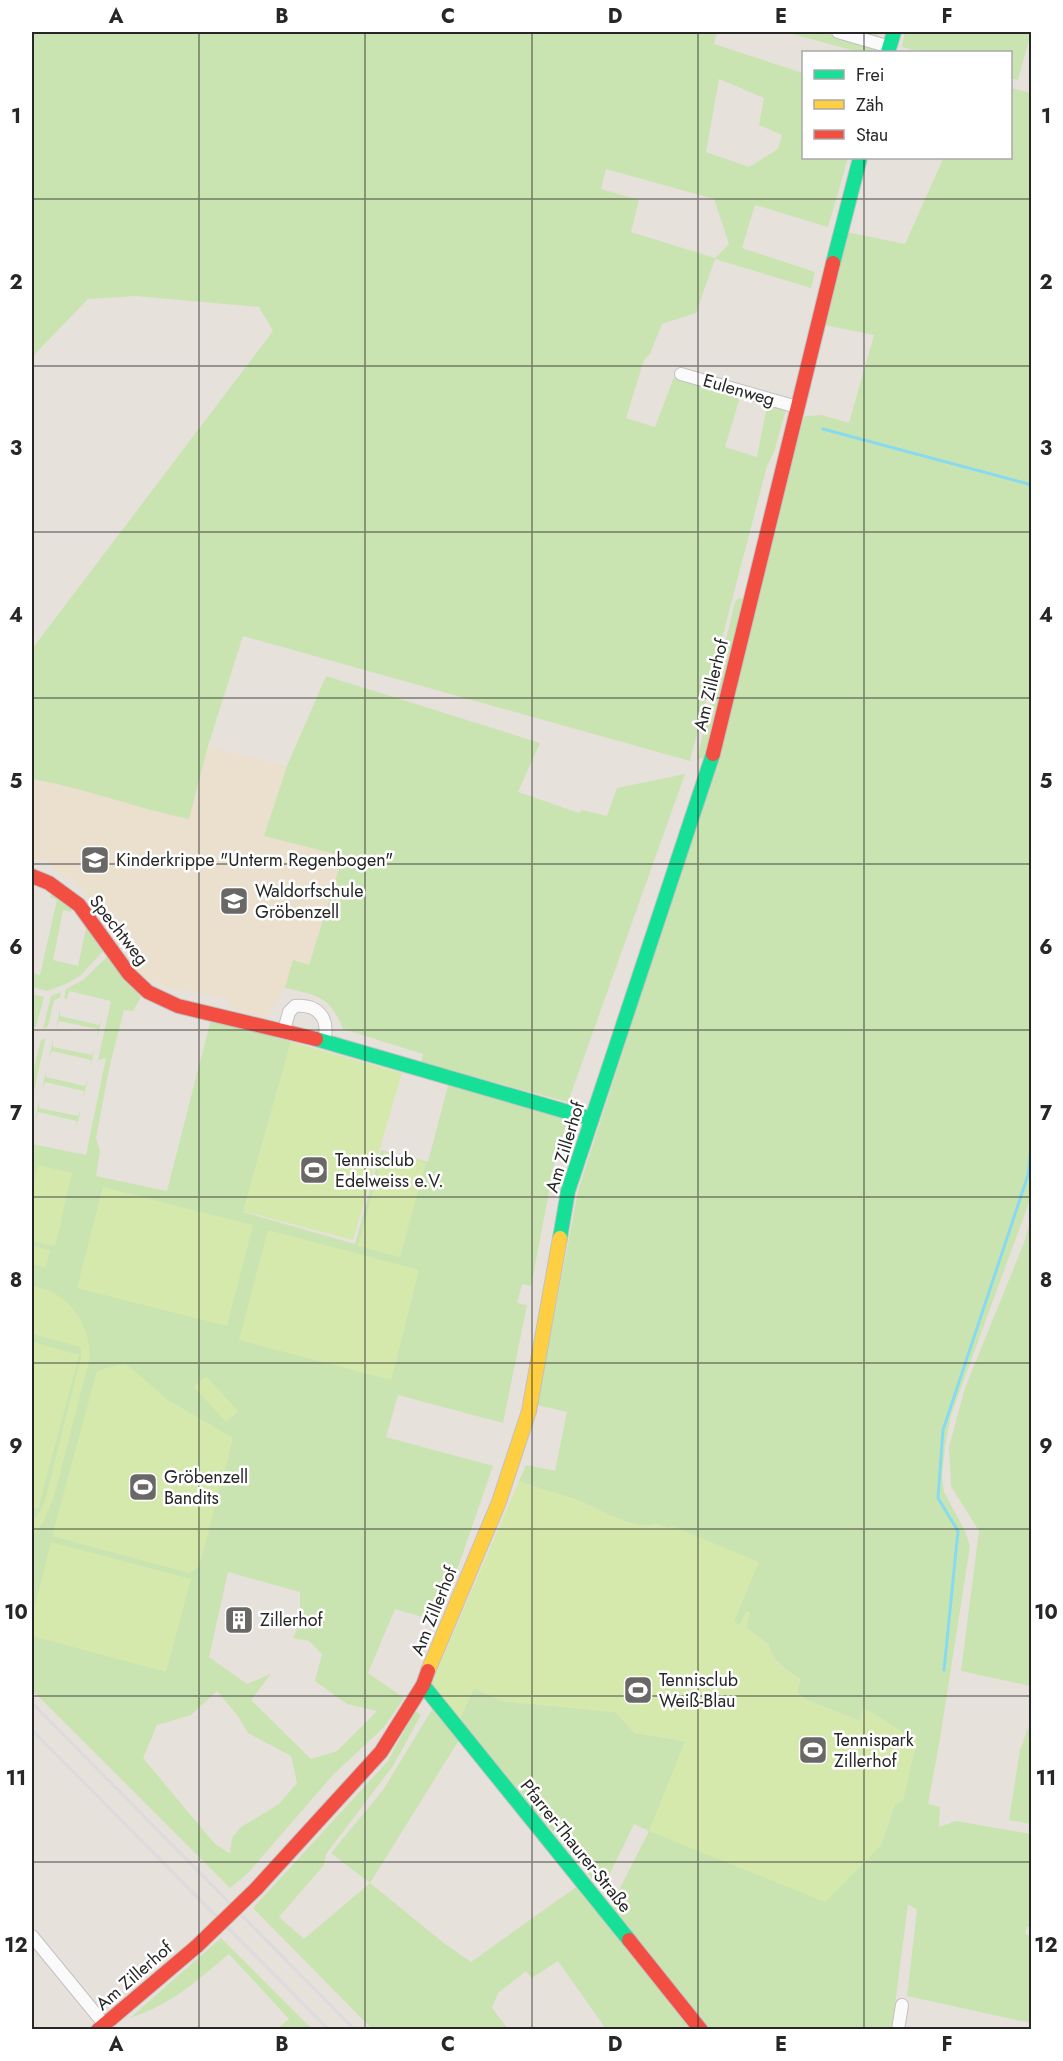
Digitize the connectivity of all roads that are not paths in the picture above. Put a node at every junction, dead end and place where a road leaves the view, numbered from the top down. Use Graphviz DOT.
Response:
graph roads {
  1 [pos="838,32"];
  2 [pos="894,32"];
  3 [pos="889,50"];
  4 [pos="861,159"];
  5 [pos="681,374"];
  6 [pos="797,407"];
  7 [pos="32,876"];
  8 [pos="284,1030"];
  9 [pos="324,1041"];
  10 [pos="592,1119"];
  11 [pos="423,1685"];
  12 [pos="32,1936"];
  13 [pos="902,2005"];
  14 [pos="104,2028"];
  15 [pos="701,2030"];
  16 [pos="898,2030"];
  1 -- 3 [label="street"];
  2 -- 3 [label="street"];
  4 -- 6 [label="street, Am Zillerhof"];
  5 -- 6 [label="street, Eulenweg"];
  6 -- 10 [label="street, Am Zillerhof"];
  7 -- 8 [label="street, Spechtweg"];
  8 -- 9 [label="street, Spechtweg"];
  8 -- 9 [label="street"];
  9 -- 10 [label="street, Spechtweg"];
  10 -- 11 [label="street, Am Zillerhof"];
  11 -- 14 [label="street, Am Zillerhof, bridge"];
  11 -- 15 [label="street, Pfarrer-Thaurer-Straße"];
  12 -- 14 [label="street"];
  13 -- 16 [label="street"];
}
